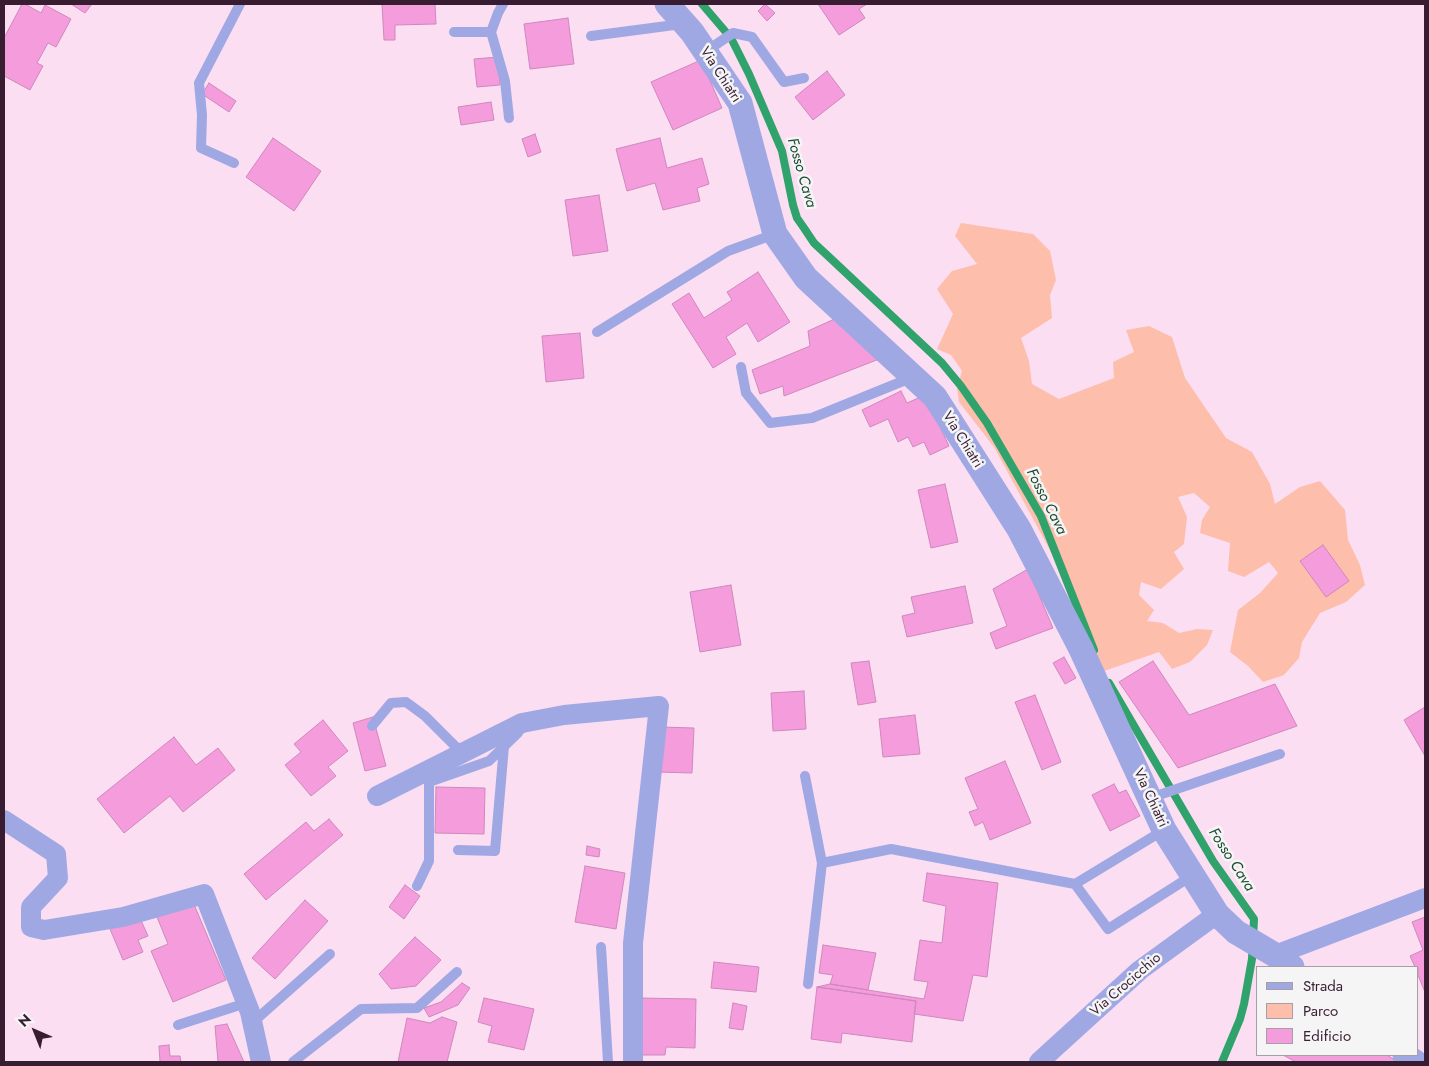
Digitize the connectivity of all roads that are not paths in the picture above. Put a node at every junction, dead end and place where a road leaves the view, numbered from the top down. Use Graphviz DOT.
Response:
graph roads {
  1 [pos="240,4"];
  2 [pos="504,4"];
  3 [pos="667,4"];
  4 [pos="684,24"];
  5 [pos="454,32"];
  6 [pos="491,32"];
  7 [pos="591,36"];
  8 [pos="712,47"];
  9 [pos="804,78"];
  10 [pos="509,118"];
  11 [pos="234,163"];
  12 [pos="775,234"];
  13 [pos="597,332"];
  14 [pos="741,367"];
  15 [pos="913,377"];
  16 [pos="522,722"];
  17 [pos="372,726"];
  18 [pos="504,746"];
  19 [pos="468,750"];
  20 [pos="1280,754"];
  21 [pos="805,776"];
  22 [pos="377,796"];
  23 [pos="1155,796"];
  24 [pos="4,820"];
  25 [pos="1164,830"];
  26 [pos="458,850"];
  27 [pos="822,863"];
  28 [pos="1192,875"];
  29 [pos="1075,884"];
  30 [pos="417,886"];
  31 [pos="1425,898"];
  32 [pos="1217,914"];
  33 [pos="601,948"];
  34 [pos="330,954"];
  35 [pos="1277,957"];
  36 [pos="457,972"];
  37 [pos="808,984"];
  38 [pos="246,1003"];
  39 [pos="252,1023"];
  40 [pos="178,1024"];
  41 [pos="260,1062"];
  42 [pos="293,1062"];
  43 [pos="608,1062"];
  44 [pos="632,1062"];
  45 [pos="1039,1062"];
  1 -- 11 [label="lane"];
  2 -- 6 [label="lane"];
  3 -- 4 [label="street, Via Chiatri"];
  4 -- 7 [label="lane"];
  4 -- 8 [label="street, Via Chiatri"];
  5 -- 6 [label="lane"];
  6 -- 10 [label="lane"];
  8 -- 9 [label="lane"];
  8 -- 12 [label="street, Via Chiatri"];
  12 -- 13 [label="lane"];
  12 -- 15 [label="street, Via Chiatri"];
  14 -- 15 [label="lane"];
  15 -- 23 [label="street, Via Chiatri"];
  16 -- 18 [label="lane"];
  16 -- 19 [label="street"];
  16 -- 44 [label="street"];
  17 -- 19 [label="lane"];
  18 -- 26 [label="lane"];
  18 -- 30 [label="lane"];
  19 -- 22 [label="street"];
  20 -- 23 [label="lane"];
  21 -- 27 [label="lane"];
  23 -- 25 [label="street, Via Chiatri"];
  24 -- 38 [label="street"];
  25 -- 28 [label="street, Via Chiatri"];
  25 -- 29 [label="lane"];
  27 -- 29 [label="lane"];
  27 -- 37 [label="lane"];
  28 -- 29 [label="lane"];
  28 -- 32 [label="street, Via Chiatri"];
  31 -- 35 [label="street"];
  32 -- 35 [label="street, Via Chiatri"];
  32 -- 45 [label="street, Via Crocicchio"];
  33 -- 43 [label="lane"];
  34 -- 39 [label="lane"];
  36 -- 42 [label="lane"];
  38 -- 39 [label="street"];
  38 -- 40 [label="lane"];
  39 -- 41 [label="street"];
}
